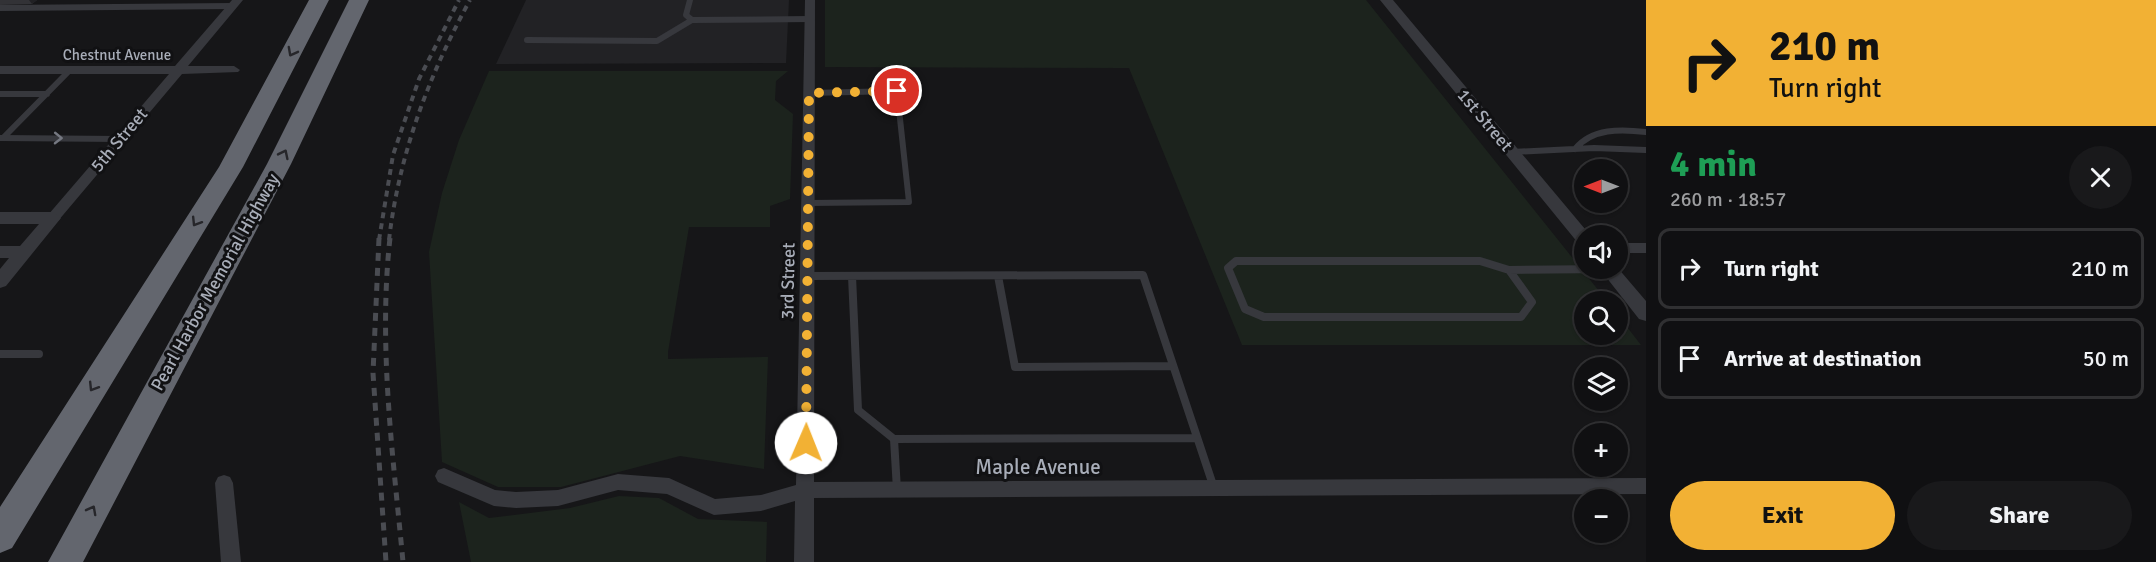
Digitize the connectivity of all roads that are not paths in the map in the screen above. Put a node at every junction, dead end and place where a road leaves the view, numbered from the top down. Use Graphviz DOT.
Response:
graph roads {
  1 [pos="319,0"];
  2 [pos="359,0"];
  3 [pos="690,0"];
  4 [pos="810,0"];
  5 [pos="1386,0"];
  6 [pos="236,3"];
  7 [pos="0,8"];
  8 [pos="810,19"];
  9 [pos="692,20"];
  10 [pos="527,40"];
  11 [pos="0,70"];
  12 [pos="70,70"];
  13 [pos="179,70"];
  14 [pos="234,70"];
  15 [pos="809,93"];
  16 [pos="0,94"];
  17 [pos="46,94"];
  18 [pos="1646,132"];
  19 [pos="2,138"];
  20 [pos="120,139"];
  21 [pos="1575,149"];
  22 [pos="1646,150"];
  23 [pos="1512,152"];
  24 [pos="808,202"];
  25 [pos="0,218"];
  26 [pos="53,218"];
  27 [pos="1574,227"];
  28 [pos="1628,248"];
  29 [pos="1646,248"];
  30 [pos="0,252"];
  31 [pos="24,252"];
  32 [pos="1574,269"];
  33 [pos="1509,270"];
  34 [pos="807,276"];
  35 [pos="852,276"];
  36 [pos="998,276"];
  37 [pos="1616,279"];
  38 [pos="0,280"];
  39 [pos="1646,314"];
  40 [pos="0,354"];
  41 [pos="39,354"];
  42 [pos="1173,366"];
  43 [pos="1197,438"];
  44 [pos="894,439"];
  45 [pos="39,472"];
  46 [pos="444,476"];
  47 [pos="224,483"];
  48 [pos="1646,486"];
  49 [pos="1214,488"];
  50 [pos="805,490"];
  51 [pos="897,490"];
  52 [pos="0,519"];
  53 [pos="0,537"];
  54 [pos="67,558"];
  55 [pos="231,562"];
  56 [pos="804,562"];
  1 -- 45 [label="highway, one-way"];
  54 -- 2 [label="highway, Pearl Harbor Memorial Highway, one-way"];
  3 -- 9 [label="lane"];
  4 -- 8 [label="street, 3rd Street"];
  5 -- 23 [label="street, 1st Street"];
  6 -- 7 [label="lane"];
  6 -- 13 [label="street, 5th Street"];
  8 -- 9 [label="lane"];
  8 -- 15 [label="street, 3rd Street"];
  9 -- 10 [label="lane"];
  11 -- 12 [label="street, Chestnut Avenue"];
  12 -- 13 [label="street, Chestnut Avenue"];
  12 -- 17 [label="lane"];
  13 -- 14 [label="street, Chestnut Avenue"];
  13 -- 20 [label="street, 5th Street"];
  15 -- 24 [label="street, 3rd Street"];
  15 -- 24 [label="lane"];
  16 -- 17 [label="lane"];
  17 -- 19 [label="lane"];
  18 -- 21 [label="lane"];
  19 -- 20 [label="lane, one-way"];
  20 -- 26 [label="street, 5th Street"];
  21 -- 22 [label="lane"];
  21 -- 23 [label="lane"];
  23 -- 27 [label="street, 1st Street"];
  24 -- 34 [label="street, 3rd Street"];
  25 -- 26 [label="street"];
  26 -- 31 [label="street, 5th Street"];
  28 -- 29 [label="street"];
  30 -- 31 [label="street"];
  31 -- 38 [label="street, 5th Street"];
  32 -- 33 [label="lane"];
  33 -- 33 [label="lane"];
  34 -- 35 [label="lane"];
  34 -- 50 [label="street, 3rd Street"];
  35 -- 36 [label="lane"];
  35 -- 44 [label="lane"];
  36 -- 42 [label="lane"];
  36 -- 42 [label="lane"];
  37 -- 39 [label="street"];
  40 -- 41 [label="lane"];
  42 -- 43 [label="lane"];
  43 -- 44 [label="lane"];
  43 -- 49 [label="lane"];
  44 -- 51 [label="lane"];
  45 -- 52 [label="highway"];
  45 -- 53 [label="highway"];
  46 -- 50 [label="street, Maple Avenue"];
  47 -- 55 [label="street"];
  48 -- 49 [label="street, Maple Avenue"];
  49 -- 51 [label="street, Maple Avenue"];
  50 -- 51 [label="street, Maple Avenue"];
  50 -- 56 [label="street, 3rd Street"];
}
